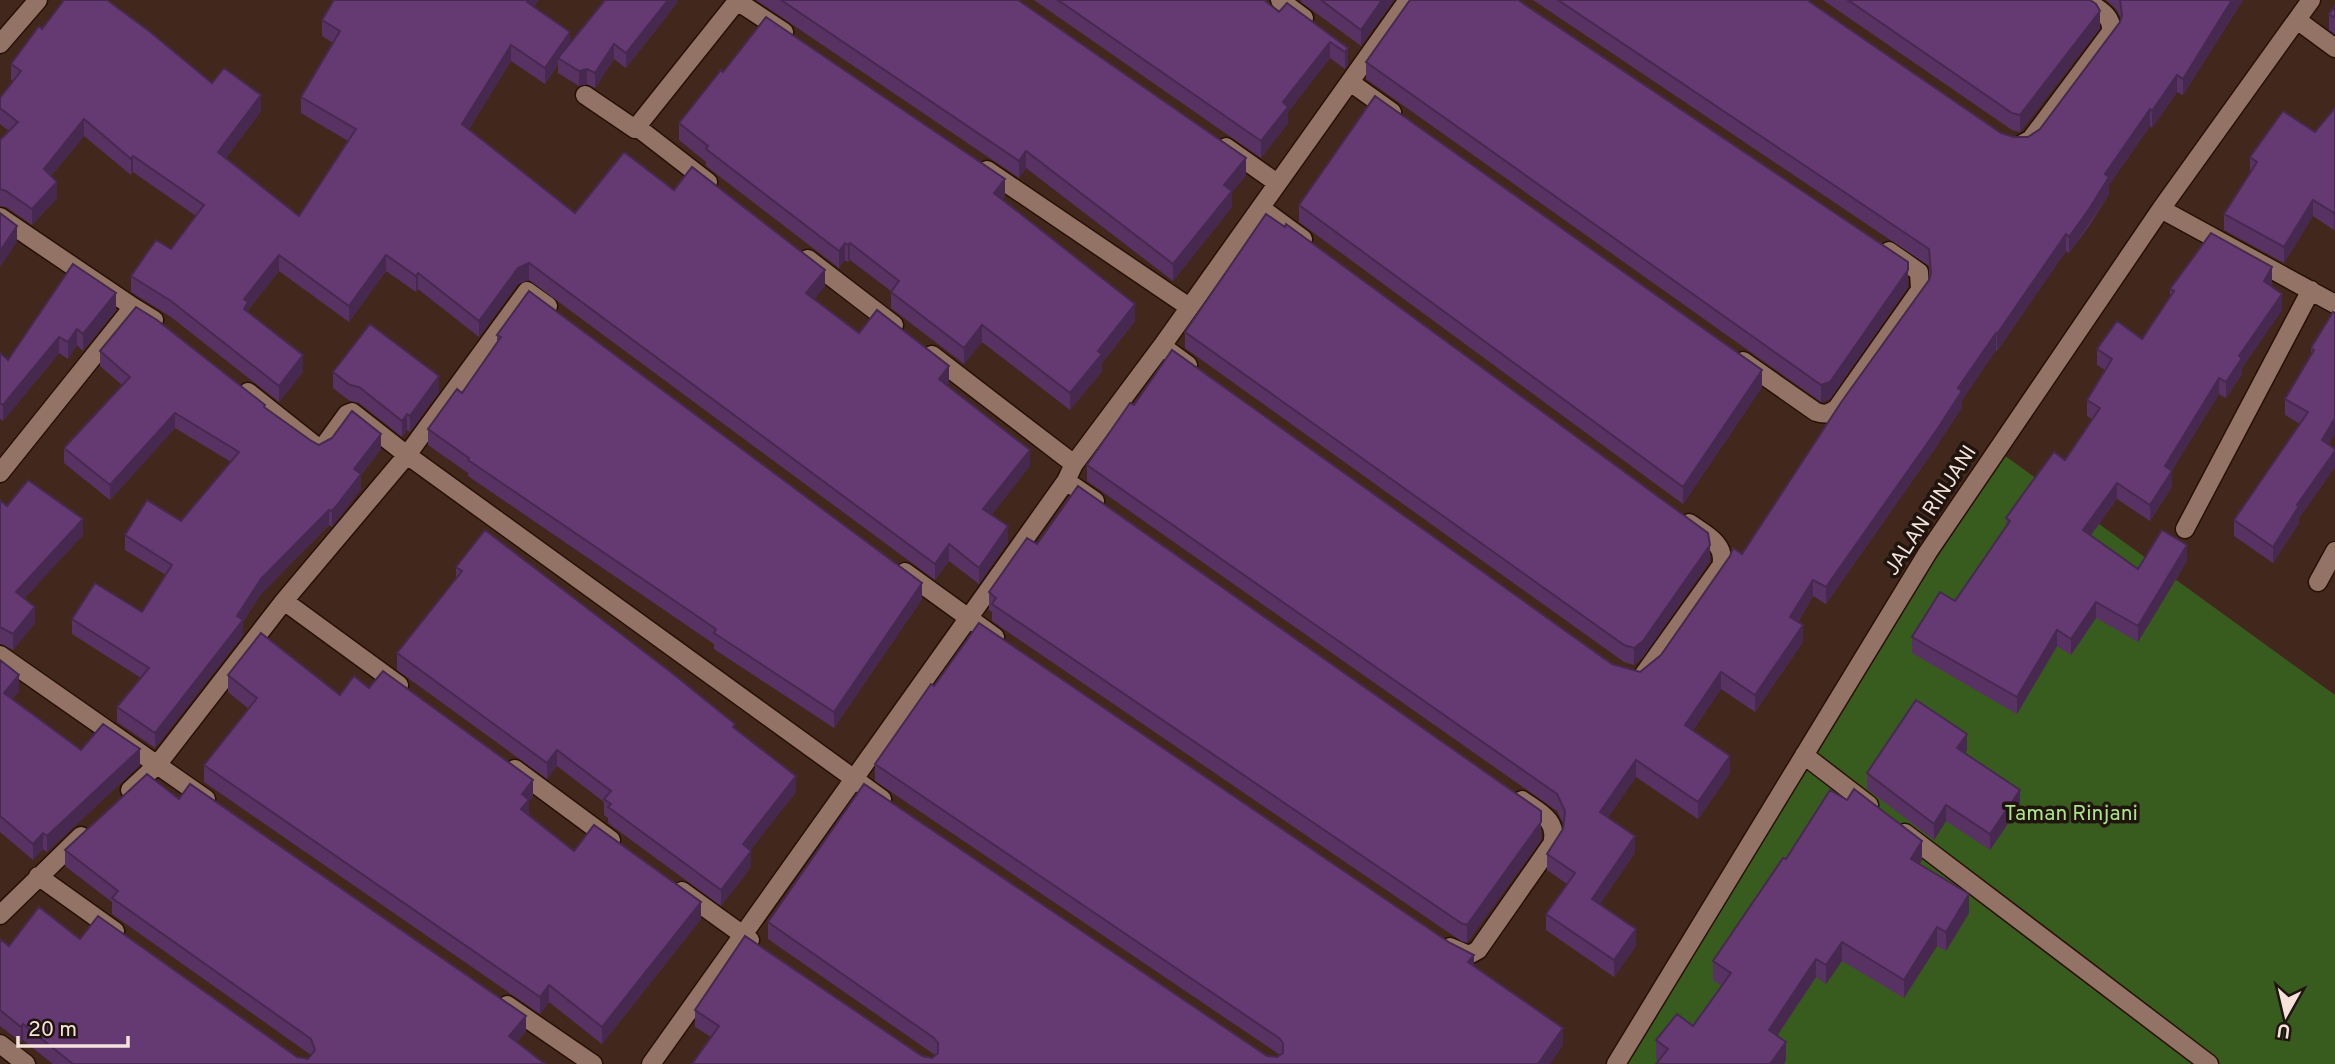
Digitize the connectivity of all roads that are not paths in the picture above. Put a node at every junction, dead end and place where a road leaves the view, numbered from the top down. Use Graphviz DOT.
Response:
graph roads {
  1 [pos="38,0"];
  2 [pos="737,0"];
  3 [pos="1280,0"];
  4 [pos="1408,0"];
  5 [pos="2085,0"];
  6 [pos="2311,0"];
  7 [pos="2297,20"];
  8 [pos="1321,31"];
  9 [pos="794,39"];
  10 [pos="0,44"];
  11 [pos="2335,48"];
  12 [pos="1350,82"];
  13 [pos="585,95"];
  14 [pos="1406,122"];
  15 [pos="637,127"];
  16 [pos="1209,136"];
  17 [pos="2007,140"];
  18 [pos="975,162"];
  19 [pos="1278,184"];
  20 [pos="724,195"];
  21 [pos="1261,208"];
  22 [pos="2161,209"];
  23 [pos="0,217"];
  24 [pos="1879,244"];
  25 [pos="790,245"];
  26 [pos="1317,249"];
  27 [pos="2311,290"];
  28 [pos="2335,304"];
  29 [pos="133,307"];
  30 [pos="1189,307"];
  31 [pos="560,315"];
  32 [pos="164,326"];
  33 [pos="1162,346"];
  34 [pos="1725,348"];
  35 [pos="1206,378"];
  36 [pos="237,383"];
  37 [pos="407,455"];
  38 [pos="1074,464"];
  39 [pos="0,473"];
  40 [pos="1066,481"];
  41 [pos="1111,513"];
  42 [pos="1676,513"];
  43 [pos="2185,529"];
  44 [pos="2335,551"];
  45 [pos="891,561"];
  46 [pos="2318,582"];
  47 [pos="284,601"];
  48 [pos="968,619"];
  49 [pos="1013,649"];
  50 [pos="0,655"];
  51 [pos="1627,677"];
  52 [pos="418,699"];
  53 [pos="1804,755"];
  54 [pos="496,756"];
  55 [pos="157,765"];
  56 [pos="853,779"];
  57 [pos="1504,787"];
  58 [pos="117,802"];
  59 [pos="899,810"];
  60 [pos="226,812"];
  61 [pos="97,821"];
  62 [pos="631,854"];
  63 [pos="38,876"];
  64 [pos="664,878"];
  65 [pos="0,915"];
  66 [pos="742,935"];
  67 [pos="1434,936"];
  68 [pos="127,939"];
  69 [pos="764,950"];
  70 [pos="490,993"];
  71 [pos="0,1044"];
  72 [pos="26,1064"];
  73 [pos="593,1064"];
  74 [pos="651,1064"];
  75 [pos="1616,1064"];
  76 [pos="2209,1064"];
  1 -- 10 [label="street"];
  2 -- 9 [label="street"];
  2 -- 15 [label="street"];
  3 -- 8 [label="street"];
  4 -- 12 [label="street"];
  5 -- 17 [label="street"];
  6 -- 7 [label="street, JALAN RINJANI"];
  7 -- 11 [label="street"];
  7 -- 22 [label="street, JALAN RINJANI"];
  12 -- 14 [label="street"];
  12 -- 19 [label="street"];
  13 -- 15 [label="street"];
  15 -- 20 [label="street"];
  16 -- 19 [label="street"];
  18 -- 30 [label="street"];
  19 -- 21 [label="street"];
  21 -- 26 [label="street"];
  21 -- 30 [label="street"];
  22 -- 27 [label="street"];
  22 -- 53 [label="street, JALAN RINJANI"];
  23 -- 29 [label="street"];
  24 -- 34 [label="street"];
  25 -- 38 [label="street"];
  27 -- 28 [label="street"];
  27 -- 43 [label="street"];
  29 -- 32 [label="street"];
  29 -- 39 [label="street"];
  30 -- 33 [label="street"];
  31 -- 37 [label="street"];
  33 -- 35 [label="street"];
  33 -- 38 [label="street"];
  36 -- 37 [label="street"];
  37 -- 47 [label="street"];
  37 -- 56 [label="street"];
  38 -- 40 [label="street"];
  40 -- 41 [label="street"];
  40 -- 48 [label="street"];
  42 -- 51 [label="street"];
  44 -- 46 [label="street"];
  45 -- 48 [label="street"];
  47 -- 52 [label="street"];
  47 -- 55 [label="street"];
  48 -- 49 [label="street"];
  48 -- 56 [label="street"];
  50 -- 55 [label="street"];
  53 -- 75 [label="street, JALAN RINJANI"];
  53 -- 76 [label="street"];
  54 -- 62 [label="street"];
  55 -- 58 [label="street"];
  55 -- 60 [label="street"];
  56 -- 59 [label="street"];
  56 -- 66 [label="street"];
  57 -- 67 [label="street"];
  61 -- 63 [label="street"];
  63 -- 65 [label="street"];
  63 -- 68 [label="street"];
  64 -- 66 [label="street"];
  66 -- 69 [label="street"];
  66 -- 74 [label="street"];
  70 -- 73 [label="street"];
  71 -- 72 [label="street"];
}
